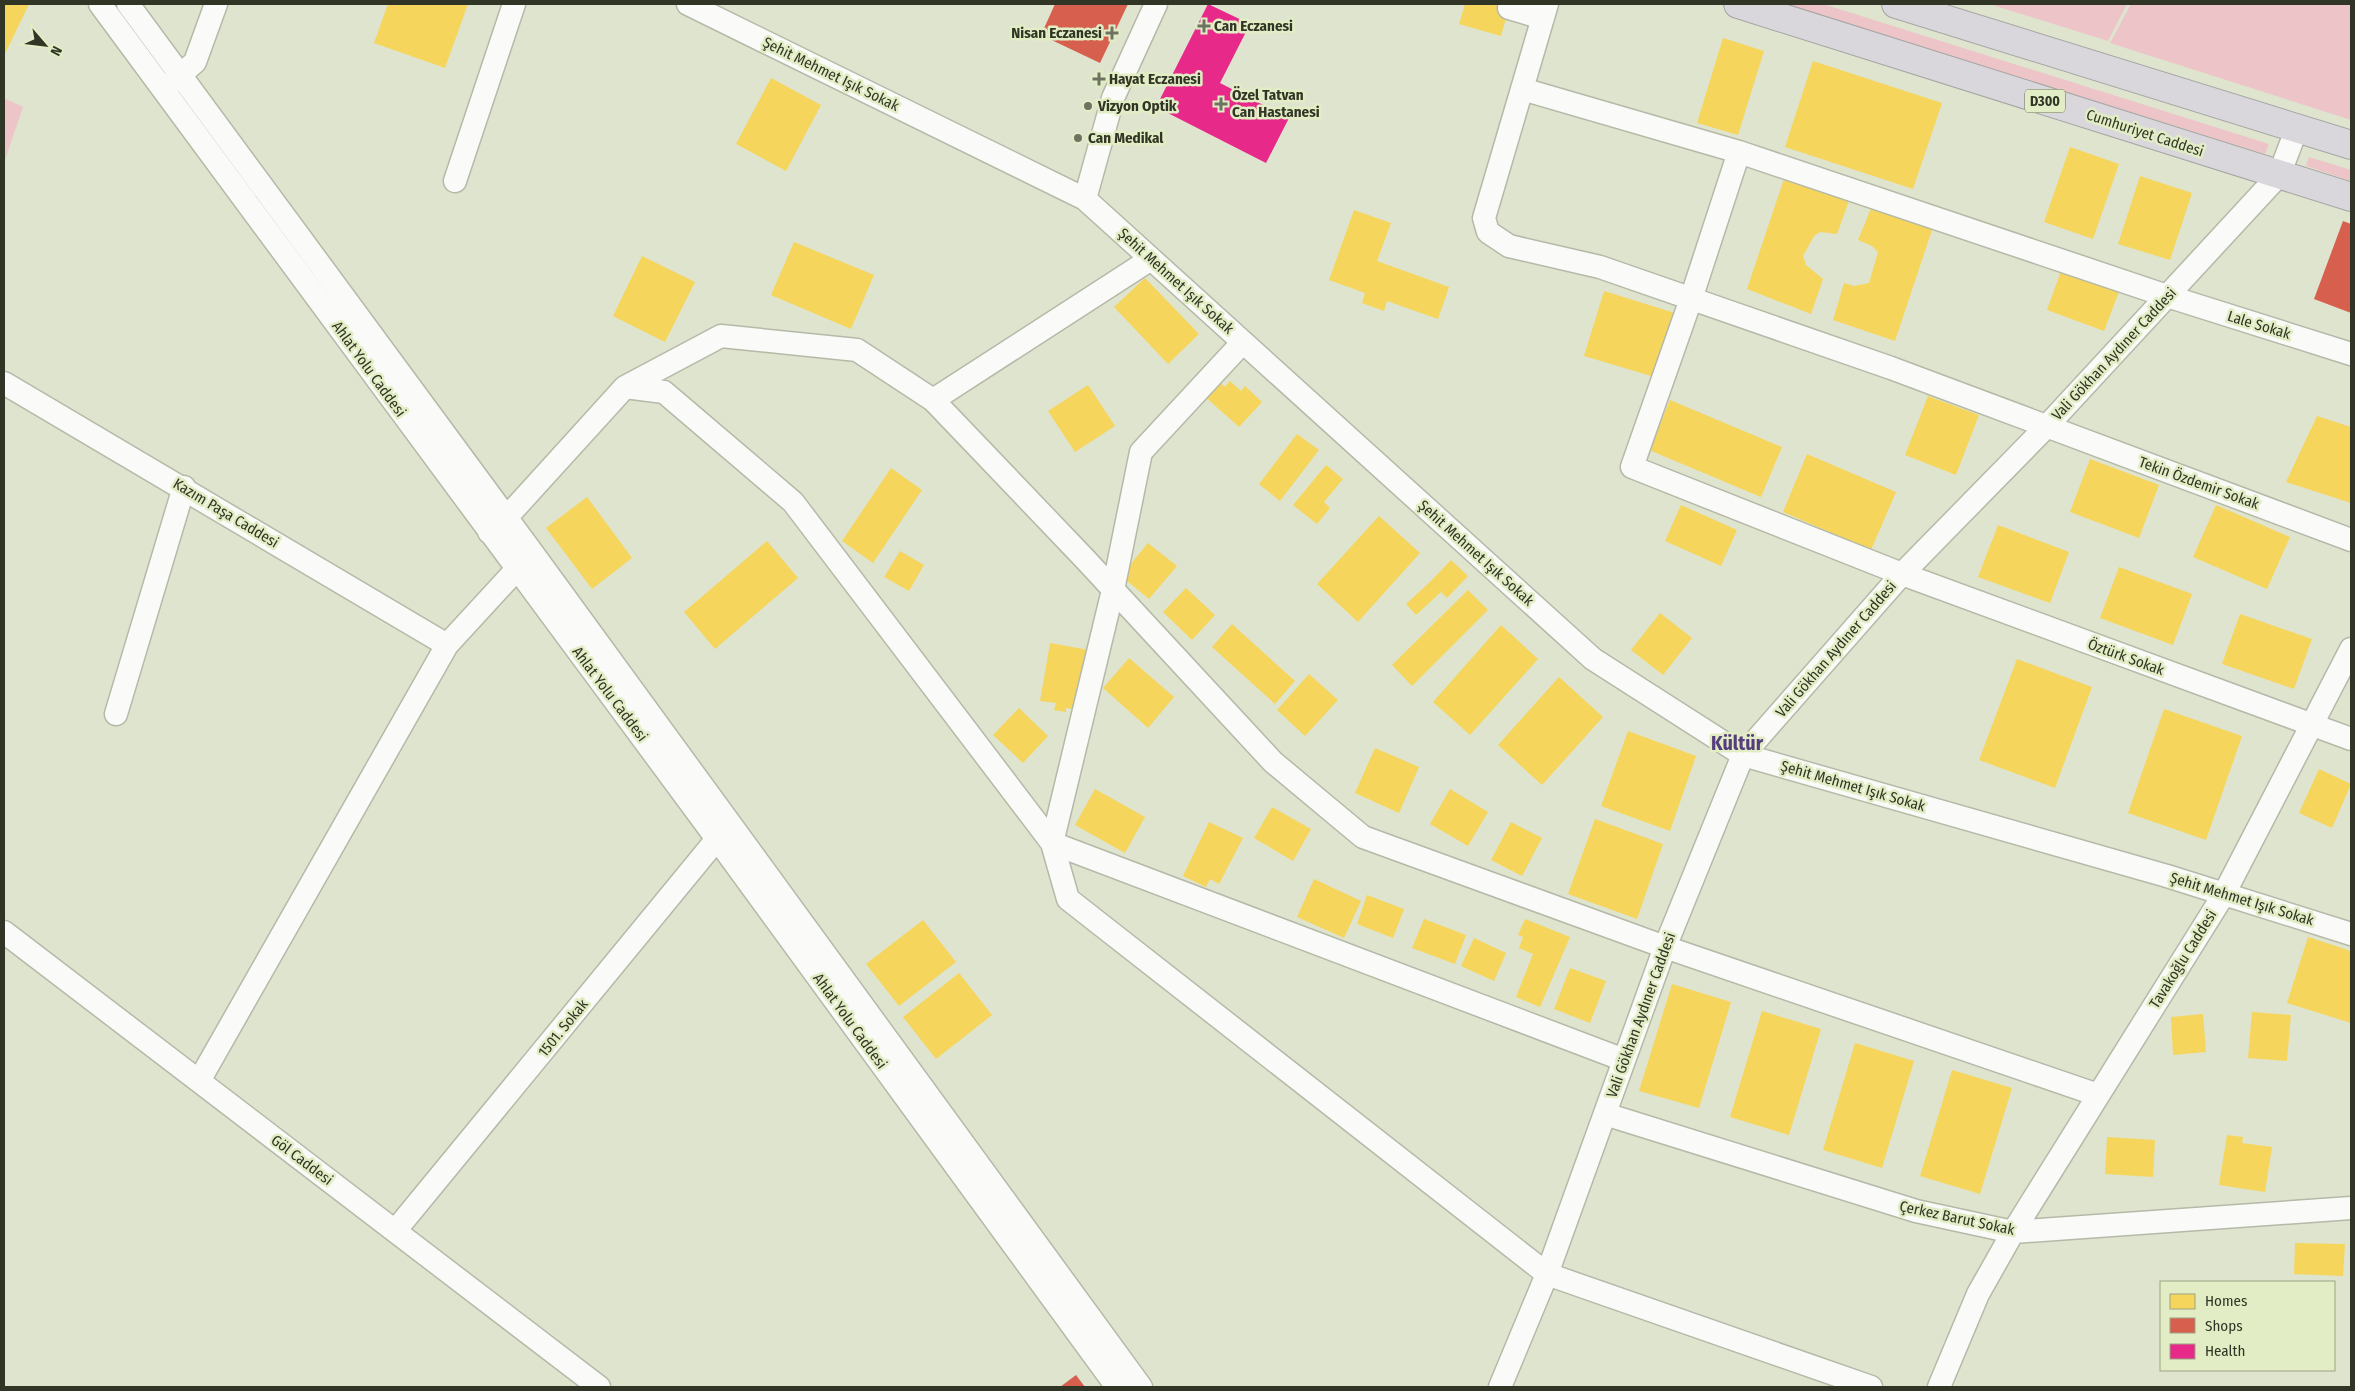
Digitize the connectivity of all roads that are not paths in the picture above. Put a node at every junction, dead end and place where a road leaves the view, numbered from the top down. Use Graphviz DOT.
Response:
graph roads {
  1 [pos="100,4"];
  2 [pos="128,4"];
  3 [pos="216,4"];
  4 [pos="514,4"];
  5 [pos="688,4"];
  6 [pos="1156,4"];
  7 [pos="1738,4"];
  8 [pos="1896,4"];
  9 [pos="1509,8"];
  10 [pos="1545,11"];
  11 [pos="181,74"];
  12 [pos="1522,89"];
  13 [pos="163,90"];
  14 [pos="2297,128"];
  15 [pos="2351,145"];
  16 [pos="1739,152"];
  17 [pos="2279,175"];
  18 [pos="455,181"];
  19 [pos="2351,198"];
  20 [pos="1085,199"];
  21 [pos="1151,258"];
  22 [pos="2167,296"];
  23 [pos="1691,299"];
  24 [pos="1243,342"];
  25 [pos="2351,354"];
  26 [pos="4,383"];
  27 [pos="624,387"];
  28 [pos="933,400"];
  29 [pos="2047,426"];
  30 [pos="184,487"];
  31 [pos="498,525"];
  32 [pos="2351,540"];
  33 [pos="534,555"];
  34 [pos="517,569"];
  35 [pos="1902,574"];
  36 [pos="1113,590"];
  37 [pos="447,645"];
  38 [pos="2351,650"];
  39 [pos="116,714"];
  40 [pos="2311,725"];
  41 [pos="2351,739"];
  42 [pos="1744,755"];
  43 [pos="723,831"];
  44 [pos="1052,843"];
  45 [pos="2224,894"];
  46 [pos="4,932"];
  47 [pos="2351,934"];
  48 [pos="1665,947"];
  49 [pos="1624,1060"];
  50 [pos="199,1081"];
  51 [pos="2098,1095"];
  52 [pos="1605,1114"];
  53 [pos="952,1145"];
  54 [pos="2351,1208"];
  55 [pos="395,1231"];
  56 [pos="2012,1232"];
  57 [pos="1546,1274"];
  58 [pos="600,1387"];
  59 [pos="1117,1387"];
  60 [pos="1141,1387"];
  61 [pos="1500,1387"];
  62 [pos="1871,1387"];
  63 [pos="1939,1387"];
  1 -- 13 [label="street, Ahlat Yolu Caddesi"];
  2 -- 11 [label="street, Ahlat Yolu Caddesi"];
  3 -- 11 [label="street"];
  4 -- 18 [label="street"];
  5 -- 20 [label="street, Şehit Mehmet Işık Sokak"];
  6 -- 20 [label="street"];
  7 -- 17 [label="highway, Cumhuriyet Caddesi / D300"];
  8 -- 14 [label="highway"];
  9 -- 10 [label="street"];
  10 -- 12 [label="street, Tekin Özdemir Sokak"];
  11 -- 13 [label="street"];
  11 -- 31 [label="street, Ahlat Yolu Caddesi"];
  12 -- 16 [label="street, Lale Sokak"];
  12 -- 23 [label="street, Tekin Özdemir Sokak"];
  13 -- 31 [label="street, Ahlat Yolu Caddesi"];
  14 -- 15 [label="highway"];
  14 -- 17 [label="street, Vali Gökhan Aydıner Caddesi"];
  16 -- 22 [label="street, Lale Sokak"];
  16 -- 23 [label="street"];
  17 -- 19 [label="highway, Cumhuriyet Caddesi / D300"];
  17 -- 22 [label="street, Vali Gökhan Aydıner Caddesi"];
  20 -- 21 [label="street, Şehit Mehmet Işık Sokak"];
  21 -- 24 [label="street, Şehit Mehmet Işık Sokak"];
  21 -- 28 [label="street"];
  22 -- 25 [label="street, Lale Sokak"];
  22 -- 29 [label="street, Vali Gökhan Aydıner Caddesi"];
  23 -- 29 [label="street, Tekin Özdemir Sokak"];
  23 -- 35 [label="street, Öztürk Sokak"];
  24 -- 36 [label="street"];
  24 -- 42 [label="street, Şehit Mehmet Işık Sokak"];
  26 -- 30 [label="street, Kazım Paşa Caddesi"];
  27 -- 28 [label="street"];
  27 -- 31 [label="street"];
  27 -- 44 [label="street"];
  28 -- 36 [label="street"];
  29 -- 32 [label="street, Tekin Özdemir Sokak"];
  29 -- 35 [label="street, Vali Gökhan Aydıner Caddesi"];
  30 -- 37 [label="street, Kazım Paşa Caddesi"];
  30 -- 39 [label="street"];
  31 -- 33 [label="street, Ahlat Yolu Caddesi"];
  31 -- 34 [label="street, Ahlat Yolu Caddesi"];
  33 -- 34 [label="street"];
  33 -- 43 [label="street, Ahlat Yolu Caddesi"];
  34 -- 37 [label="street"];
  34 -- 43 [label="street, Ahlat Yolu Caddesi"];
  35 -- 40 [label="street, Öztürk Sokak"];
  35 -- 42 [label="street, Vali Gökhan Aydıner Caddesi"];
  36 -- 44 [label="street"];
  36 -- 48 [label="street"];
  37 -- 50 [label="street"];
  38 -- 40 [label="street, Tavakoğlu Caddesi"];
  40 -- 41 [label="street, Öztürk Sokak"];
  40 -- 45 [label="street, Tavakoğlu Caddesi"];
  42 -- 45 [label="street, Şehit Mehmet Işık Sokak"];
  42 -- 48 [label="street, Vali Gökhan Aydıner Caddesi"];
  43 -- 53 [label="street, Ahlat Yolu Caddesi"];
  43 -- 55 [label="street, 1501. Sokak"];
  44 -- 49 [label="street"];
  44 -- 57 [label="street"];
  45 -- 47 [label="street, Şehit Mehmet Işık Sokak"];
  45 -- 51 [label="street, Tavakoğlu Caddesi"];
  46 -- 50 [label="street, Göl Caddesi"];
  48 -- 49 [label="street, Vali Gökhan Aydıner Caddesi"];
  48 -- 51 [label="street"];
  49 -- 52 [label="street, Vali Gökhan Aydıner Caddesi"];
  50 -- 55 [label="street, Göl Caddesi"];
  51 -- 56 [label="street, Tavakoğlu Caddesi"];
  52 -- 56 [label="street, Çerkez Barut Sokak"];
  52 -- 57 [label="street, Vali Gökhan Aydıner Caddesi"];
  53 -- 59 [label="street, Ahlat Yolu Caddesi"];
  53 -- 60 [label="street, Ahlat Yolu Caddesi"];
  54 -- 56 [label="street, Çerkez Barut Sokak"];
  55 -- 58 [label="street, Göl Caddesi"];
  56 -- 63 [label="street, Tavakoğlu Caddesi"];
  57 -- 61 [label="street, Vali Gökhan Aydıner Caddesi"];
  57 -- 62 [label="street"];
}
